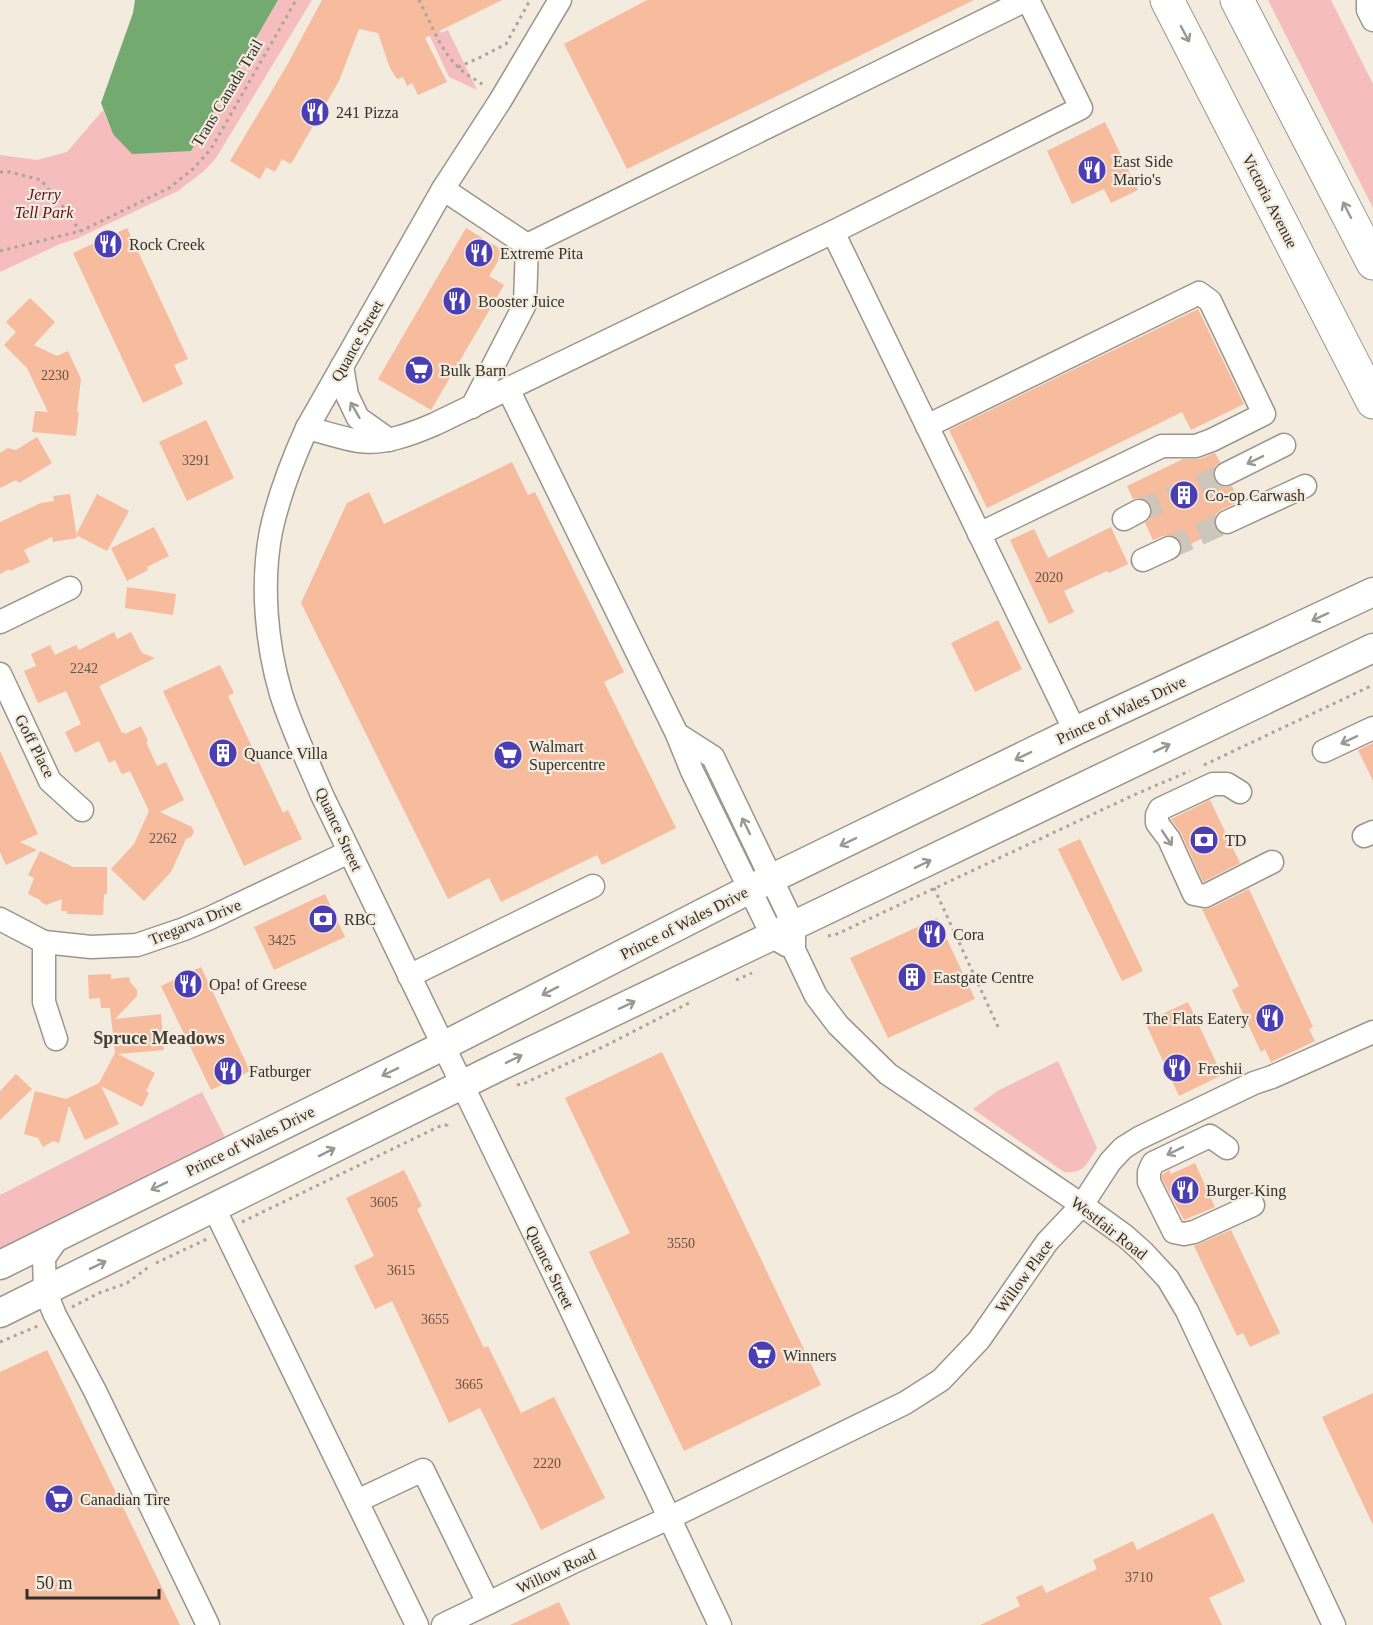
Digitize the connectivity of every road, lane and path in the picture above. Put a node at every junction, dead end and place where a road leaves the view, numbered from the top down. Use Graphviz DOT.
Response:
graph roads {
  1 [pos="296,0"];
  2 [pos="418,0"];
  3 [pos="530,0"];
  4 [pos="560,0"];
  5 [pos="1027,0"];
  6 [pos="1167,0"];
  7 [pos="1238,0"];
  8 [pos="1368,0"];
  9 [pos="1373,20"];
  10 [pos="458,67"];
  11 [pos="1202,68"];
  12 [pos="500,101"];
  13 [pos="0,172"];
  14 [pos="443,189"];
  15 [pos="81,231"];
  16 [pos="833,232"];
  17 [pos="527,245"];
  18 [pos="0,251"];
  19 [pos="1373,263"];
  20 [pos="1373,358"];
  21 [pos="342,366"];
  22 [pos="508,389"];
  23 [pos="1373,402"];
  24 [pos="472,407"];
  25 [pos="927,426"];
  26 [pos="308,428"];
  27 [pos="389,440"];
  28 [pos="1284,445"];
  29 [pos="1226,474"];
  30 [pos="1305,486"];
  31 [pos="1227,522"];
  32 [pos="979,534"];
  33 [pos="1169,548"];
  34 [pos="1143,560"];
  35 [pos="70,588"];
  36 [pos="1373,592"];
  37 [pos="0,622"];
  38 [pos="1373,648"];
  39 [pos="0,674"];
  40 [pos="1373,685"];
  41 [pos="1373,728"];
  42 [pos="1075,731"];
  43 [pos="1324,751"];
  44 [pos="1240,792"];
  45 [pos="82,810"];
  46 [pos="349,852"];
  47 [pos="1272,862"];
  48 [pos="761,884"];
  49 [pos="593,886"];
  50 [pos="933,888"];
  51 [pos="0,919"];
  52 [pos="823,937"];
  53 [pos="787,938"];
  54 [pos="44,942"];
  55 [pos="755,971"];
  56 [pos="409,976"];
  57 [pos="735,981"];
  58 [pos="689,1003"];
  59 [pos="999,1029"];
  60 [pos="1373,1032"];
  61 [pos="56,1039"];
  62 [pos="443,1046"];
  63 [pos="462,1085"];
  64 [pos="514,1085"];
  65 [pos="448,1122"];
  66 [pos="1227,1148"];
  67 [pos="1082,1205"];
  68 [pos="1253,1205"];
  69 [pos="219,1219"];
  70 [pos="60,1235"];
  71 [pos="0,1265"];
  72 [pos="50,1303"];
  73 [pos="0,1313"];
  74 [pos="0,1342"];
  75 [pos="357,1501"];
  76 [pos="669,1518"];
  77 [pos="488,1603"];
  78 [pos="208,1625"];
  79 [pos="417,1625"];
  80 [pos="443,1625"];
  81 [pos="720,1625"];
  82 [pos="1334,1625"];
  1 -- 15 [label="path, Trans Canada Trail"];
  2 -- 10 [label="path"];
  3 -- 10 [label="path"];
  4 -- 12 [label="street, Quance Street"];
  5 -- 16 [label="street"];
  5 -- 17 [label="street"];
  6 -- 11 [label="highway, Victoria Avenue, one-way"];
  19 -- 7 [label="highway, one-way"];
  8 -- 9 [label="street"];
  10 -- 12 [label="path"];
  11 -- 20 [label="highway"];
  11 -- 23 [label="highway, Victoria Avenue"];
  12 -- 14 [label="street, Quance Street"];
  13 -- 15 [label="path"];
  14 -- 17 [label="street"];
  14 -- 21 [label="street, Quance Street"];
  15 -- 18 [label="path, Trans Canada Trail"];
  16 -- 22 [label="street"];
  16 -- 25 [label="street"];
  17 -- 24 [label="street"];
  21 -- 26 [label="street, Quance Street"];
  27 -- 21 [label="street, one-way"];
  22 -- 24 [label="street"];
  22 -- 48 [label="street, Westfair Road"];
  24 -- 27 [label="street"];
  25 -- 32 [label="street"];
  25 -- 32 [label="street"];
  26 -- 27 [label="street"];
  26 -- 46 [label="street, Quance Street"];
  28 -- 29 [label="street, one-way"];
  30 -- 31 [label="street"];
  32 -- 42 [label="street"];
  33 -- 34 [label="street"];
  35 -- 37 [label="street"];
  36 -- 42 [label="main road, Prince of Wales Drive, one-way"];
  53 -- 38 [label="main road, one-way"];
  39 -- 45 [label="street, Goff Place"];
  40 -- 50 [label="path"];
  41 -- 43 [label="street, one-way"];
  42 -- 48 [label="main road, Prince of Wales Drive, one-way"];
  44 -- 47 [label="street, one-way"];
  46 -- 54 [label="street, Tregarva Drive"];
  46 -- 56 [label="street, Quance Street"];
  48 -- 53 [label="street, Westfair Road"];
  48 -- 62 [label="main road, Prince of Wales Drive, one-way"];
  49 -- 56 [label="street"];
  50 -- 52 [label="path"];
  50 -- 59 [label="path"];
  51 -- 54 [label="street, Tregarva Drive"];
  63 -- 53 [label="main road, one-way"];
  53 -- 67 [label="street, Westfair Road"];
  54 -- 61 [label="street"];
  55 -- 57 [label="path"];
  56 -- 62 [label="street, Quance Street"];
  58 -- 64 [label="path"];
  60 -- 67 [label="street, Willow Place"];
  62 -- 63 [label="street, Quance Street"];
  62 -- 70 [label="main road, Prince of Wales Drive, one-way"];
  69 -- 63 [label="main road, one-way"];
  63 -- 76 [label="street, Quance Street"];
  65 -- 69 [label="path"];
  66 -- 68 [label="street, one-way"];
  67 -- 76 [label="street, Willow Place"];
  67 -- 82 [label="street, Westfair Road"];
  72 -- 69 [label="main road, one-way"];
  69 -- 72 [label="path"];
  69 -- 75 [label="street"];
  70 -- 71 [label="main road, Prince of Wales Drive"];
  70 -- 72 [label="street"];
  72 -- 73 [label="main road"];
  72 -- 74 [label="path"];
  72 -- 78 [label="street"];
  75 -- 77 [label="street"];
  75 -- 79 [label="street"];
  76 -- 77 [label="street, Willow Road"];
  76 -- 81 [label="street, Quance Street"];
  77 -- 80 [label="street, Willow Road"];
}
